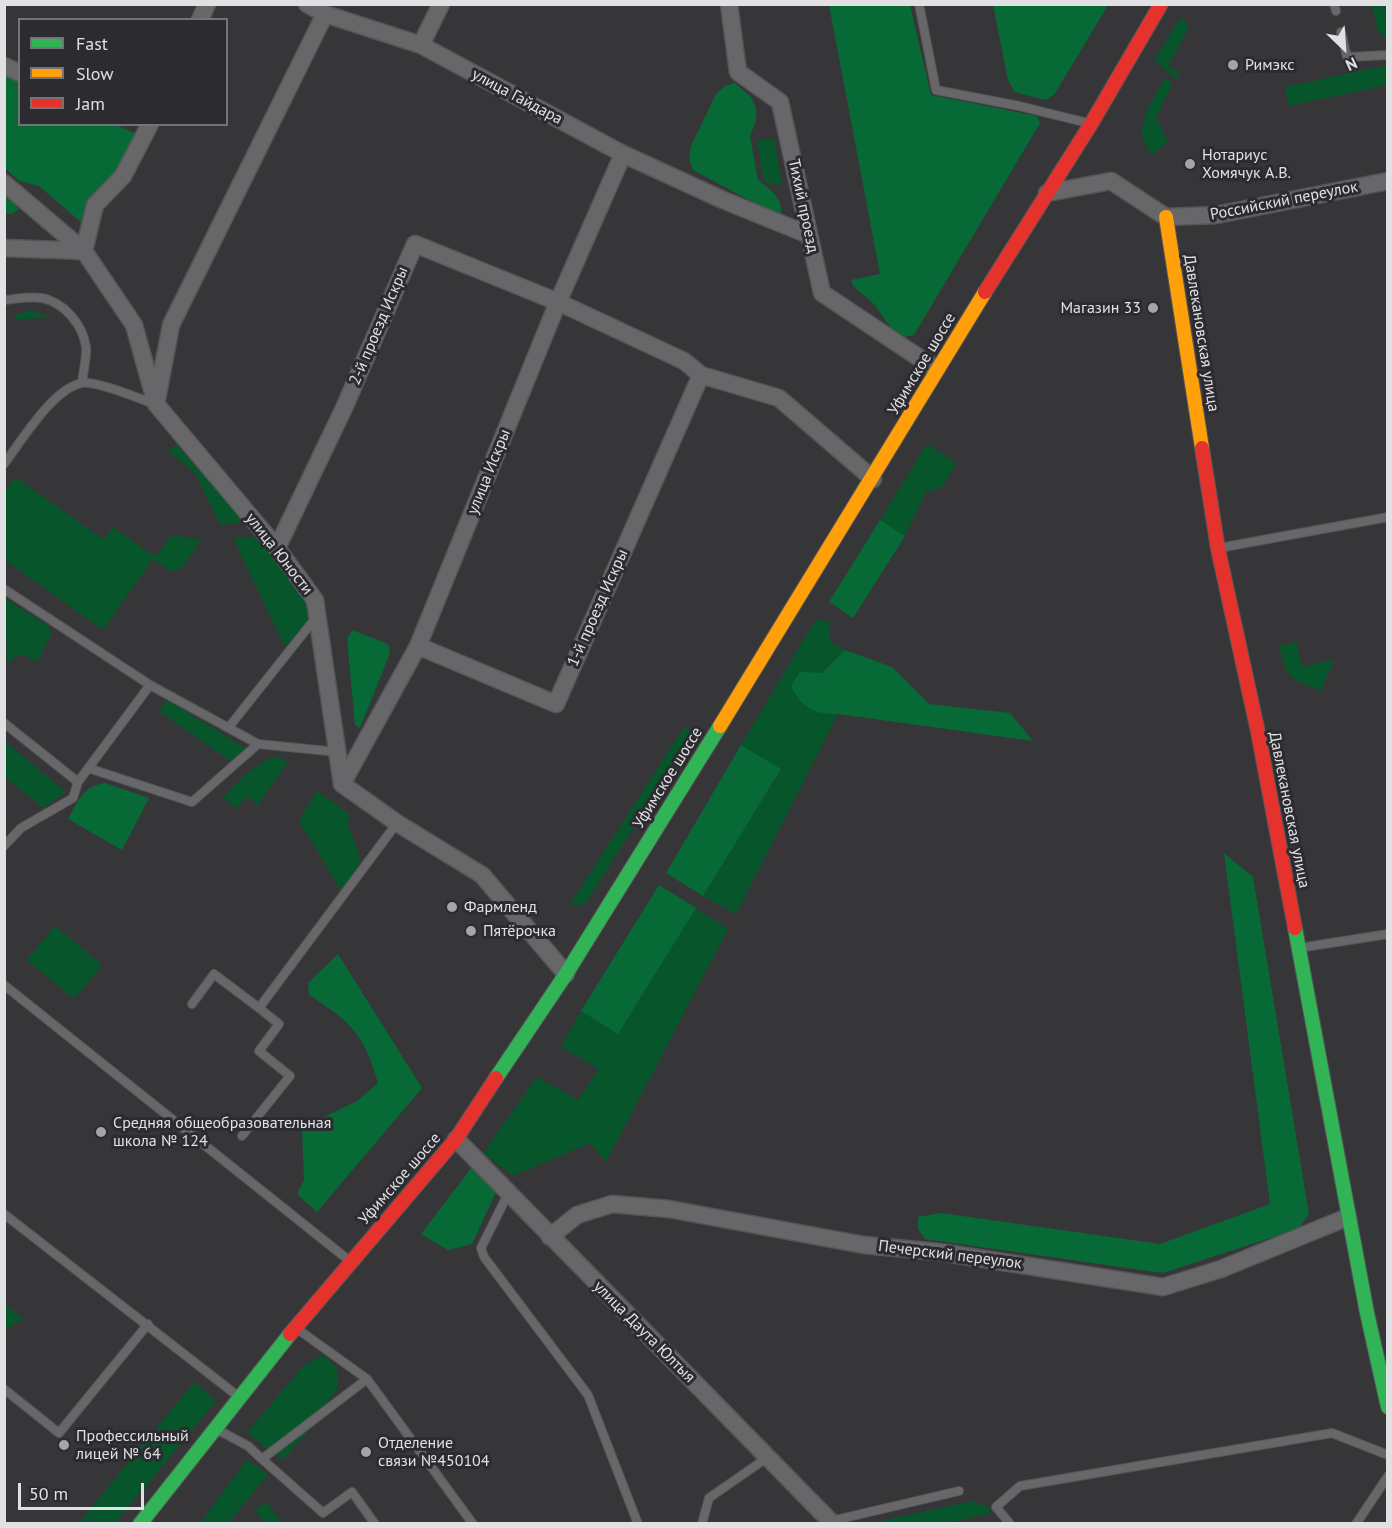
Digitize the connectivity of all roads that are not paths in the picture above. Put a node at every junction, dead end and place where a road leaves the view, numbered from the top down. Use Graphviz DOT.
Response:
graph roads {
  1 [pos="207,4"];
  2 [pos="306,4"];
  3 [pos="441,4"];
  4 [pos="729,4"];
  5 [pos="919,4"];
  6 [pos="1161,4"];
  7 [pos="324,14"];
  8 [pos="201,18"];
  9 [pos="1341,32"];
  10 [pos="421,45"];
  11 [pos="1388,55"];
  12 [pos="4,66"];
  13 [pos="18,72"];
  14 [pos="1091,124"];
  15 [pos="144,126"];
  16 [pos="623,154"];
  17 [pos="1388,181"];
  18 [pos="4,183"];
  19 [pos="1047,193"];
  20 [pos="1166,217"];
  21 [pos="809,235"];
  22 [pos="4,248"];
  23 [pos="84,251"];
  24 [pos="4,300"];
  25 [pos="558,302"];
  26 [pos="936,369"];
  27 [pos="701,375"];
  28 [pos="82,383"];
  29 [pos="156,404"];
  30 [pos="4,464"];
  31 [pos="873,479"];
  32 [pos="1388,517"];
  33 [pos="277,548"];
  34 [pos="1218,549"];
  35 [pos="4,590"];
  36 [pos="319,613"];
  37 [pos="418,646"];
  38 [pos="150,685"];
  39 [pos="4,723"];
  40 [pos="230,727"];
  41 [pos="258,744"];
  42 [pos="338,752"];
  43 [pos="88,768"];
  44 [pos="78,782"];
  45 [pos="342,783"];
  46 [pos="397,823"];
  47 [pos="4,846"];
  48 [pos="1388,934"];
  49 [pos="1299,948"];
  50 [pos="566,974"];
  51 [pos="4,985"];
  52 [pos="192,1004"];
  53 [pos="259,1008"];
  54 [pos="242,1136"];
  55 [pos="456,1140"];
  56 [pos="508,1194"];
  57 [pos="4,1214"];
  58 [pos="1348,1217"];
  59 [pos="550,1238"];
  60 [pos="351,1262"];
  61 [pos="148,1324"];
  62 [pos="296,1327"];
  63 [pos="367,1378"];
  64 [pos="4,1389"];
  65 [pos="239,1397"];
  66 [pos="1388,1407"];
  67 [pos="214,1428"];
  68 [pos="1388,1455"];
  69 [pos="769,1456"];
  70 [pos="262,1459"];
  71 [pos="1388,1476"];
  72 [pos="958,1491"];
  73 [pos="832,1522"];
  74 [pos="140,1524"];
  75 [pos="375,1524"];
  76 [pos="473,1524"];
  77 [pos="638,1524"];
  78 [pos="702,1524"];
  79 [pos="1010,1524"];
  80 [pos="1356,1524"];
  1 -- 8 [label="street"];
  2 -- 7 [label="street, улица Гайдара"];
  3 -- 10 [label="street"];
  4 -- 21 [label="street, Тихий проезд"];
  5 -- 14 [label="lane"];
  6 -- 14 [label="main road, Уфимское шоссе"];
  7 -- 10 [label="street, улица Гайдара"];
  7 -- 29 [label="street"];
  9 -- 11 [label="lane"];
  10 -- 16 [label="street, улица Гайдара"];
  12 -- 13 [label="street"];
  14 -- 19 [label="main road, Уфимское шоссе"];
  15 -- 23 [label="street"];
  16 -- 21 [label="street, улица Гайдара"];
  16 -- 25 [label="street, улица Искры"];
  17 -- 20 [label="street, Российский переулок"];
  18 -- 23 [label="street, улица Юности"];
  19 -- 20 [label="street"];
  19 -- 26 [label="main road, Уфимское шоссе"];
  20 -- 34 [label="main road, Давлекановская улица"];
  21 -- 26 [label="street, Тихий проезд"];
  22 -- 23 [label="street"];
  23 -- 29 [label="street, улица Юности"];
  24 -- 28 [label="lane"];
  25 -- 27 [label="street"];
  25 -- 33 [label="street, 2-й проезд Искры"];
  25 -- 37 [label="street, улица Искры"];
  26 -- 31 [label="main road, Уфимское шоссе"];
  27 -- 31 [label="street"];
  27 -- 37 [label="street, 1-й проезд Искры"];
  28 -- 29 [label="lane"];
  28 -- 30 [label="lane"];
  29 -- 33 [label="street, улица Юности"];
  31 -- 50 [label="main road, Уфимское шоссе"];
  32 -- 34 [label="lane"];
  33 -- 36 [label="street, улица Юности"];
  34 -- 49 [label="main road, Давлекановская улица"];
  35 -- 38 [label="lane"];
  36 -- 40 [label="lane"];
  36 -- 42 [label="street, улица Юности"];
  37 -- 45 [label="street, улица Искры"];
  38 -- 40 [label="lane"];
  38 -- 43 [label="lane"];
  39 -- 44 [label="lane"];
  40 -- 41 [label="lane"];
  41 -- 42 [label="lane"];
  41 -- 43 [label="lane"];
  42 -- 45 [label="street, улица Юности"];
  43 -- 44 [label="lane"];
  44 -- 47 [label="lane"];
  45 -- 46 [label="street"];
  46 -- 50 [label="street"];
  46 -- 53 [label="lane"];
  48 -- 49 [label="lane"];
  49 -- 58 [label="main road, Давлекановская улица"];
  50 -- 55 [label="main road, Уфимское шоссе"];
  51 -- 60 [label="lane"];
  52 -- 53 [label="lane"];
  53 -- 54 [label="lane"];
  55 -- 56 [label="street, улица Даута Юлтыя"];
  55 -- 60 [label="main road, Уфимское шоссе"];
  56 -- 59 [label="street, улица Даута Юлтыя"];
  56 -- 77 [label="lane"];
  57 -- 61 [label="lane"];
  58 -- 59 [label="street, Печерский переулок"];
  58 -- 66 [label="main road, Давлекановская улица"];
  59 -- 69 [label="street, улица Даута Юлтыя"];
  60 -- 62 [label="main road, Уфимское шоссе"];
  61 -- 64 [label="lane"];
  61 -- 65 [label="lane"];
  62 -- 63 [label="lane"];
  62 -- 65 [label="main road, Уфимское шоссе"];
  63 -- 70 [label="lane"];
  63 -- 76 [label="lane"];
  65 -- 67 [label="main road, Уфимское шоссе"];
  67 -- 70 [label="lane"];
  67 -- 74 [label="main road, Уфимское шоссе"];
  68 -- 79 [label="lane"];
  69 -- 73 [label="street, улица Даута Юлтыя"];
  69 -- 78 [label="lane"];
  70 -- 75 [label="lane"];
  71 -- 80 [label="lane"];
  72 -- 73 [label="lane"];
}
